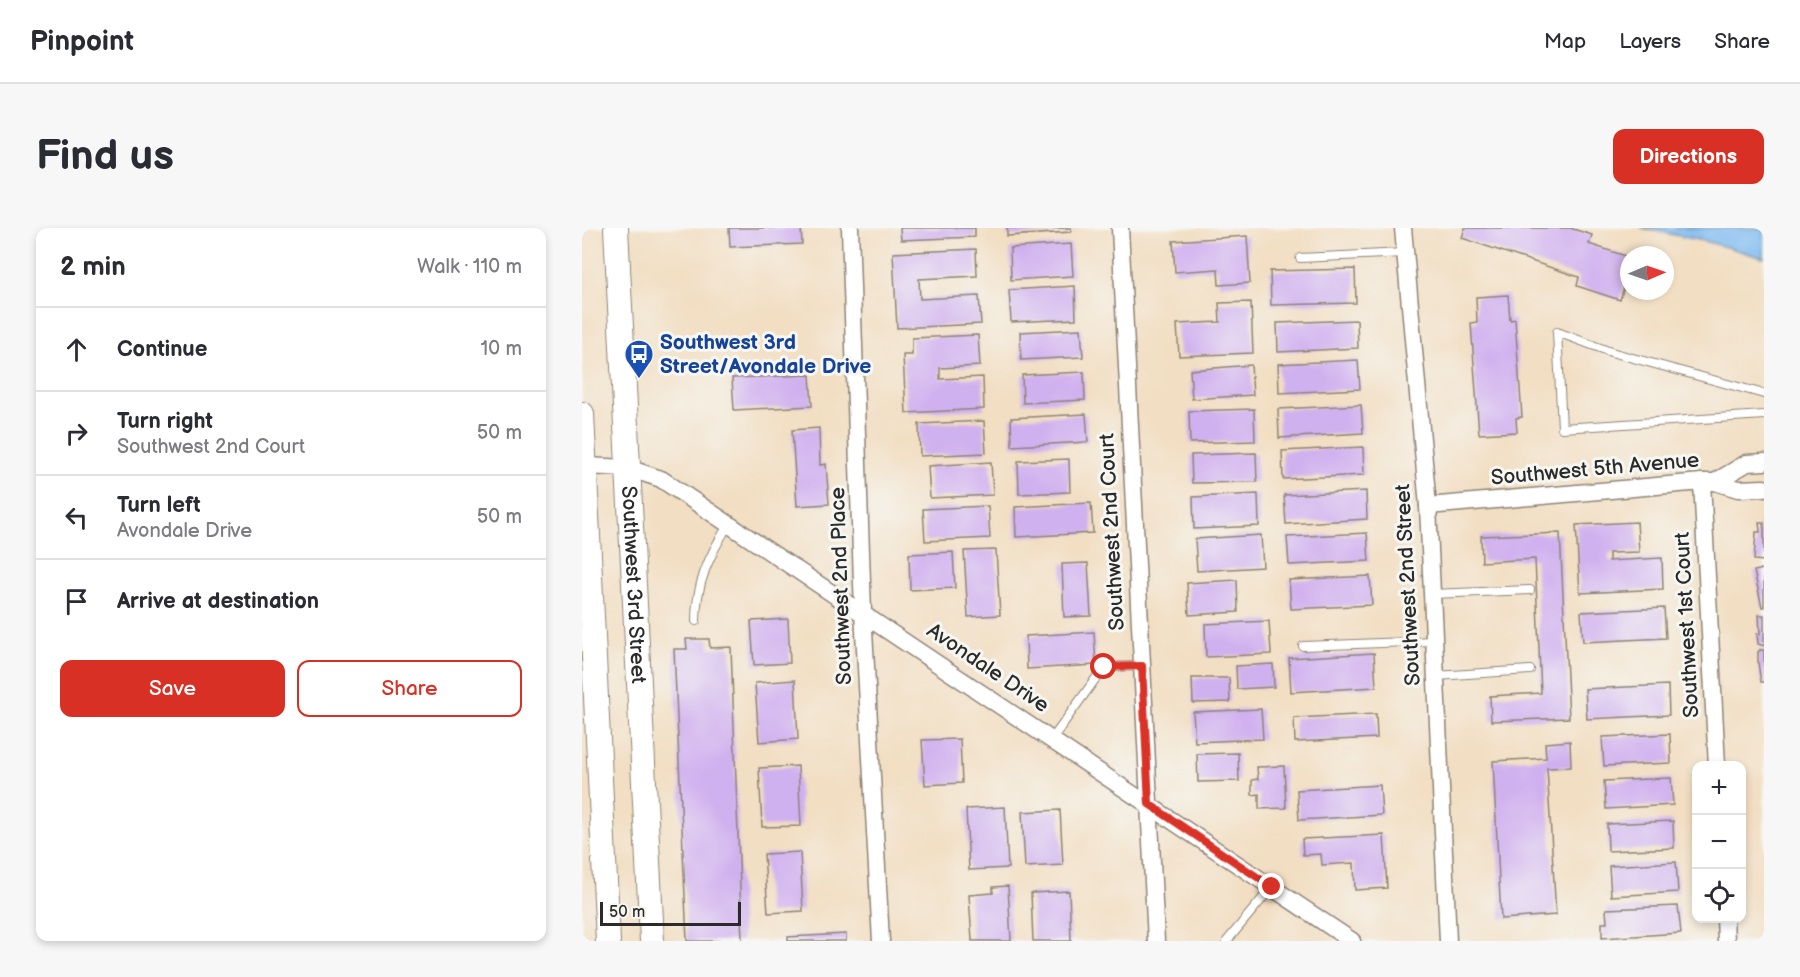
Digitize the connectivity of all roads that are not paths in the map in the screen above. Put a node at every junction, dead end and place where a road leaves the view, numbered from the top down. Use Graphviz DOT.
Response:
graph roads {
  1 [pos="616,228"];
  2 [pos="850,228"];
  3 [pos="1120,228"];
  4 [pos="1403,228"];
  5 [pos="1405,253"];
  6 [pos="1300,258"];
  7 [pos="1764,394"];
  8 [pos="582,414"];
  9 [pos="1764,415"];
  10 [pos="1764,462"];
  11 [pos="583,465"];
  12 [pos="628,468"];
  13 [pos="1709,482"];
  14 [pos="1764,488"];
  15 [pos="1738,489"];
  16 [pos="1764,497"];
  17 [pos="1428,506"];
  18 [pos="729,524"];
  19 [pos="1530,590"];
  20 [pos="1432,594"];
  21 [pos="863,612"];
  22 [pos="696,621"];
  23 [pos="1434,641"];
  24 [pos="1303,646"];
  25 [pos="1142,666"];
  26 [pos="1530,670"];
  27 [pos="1436,676"];
  28 [pos="1052,739"];
  29 [pos="1717,761"];
  30 [pos="1149,804"];
  31 [pos="1272,887"];
  32 [pos="1725,923"];
  33 [pos="608,941"];
  34 [pos="652,941"];
  35 [pos="881,941"];
  36 [pos="1156,941"];
  37 [pos="1227,941"];
  38 [pos="1352,941"];
  39 [pos="1448,941"];
  40 [pos="1726,941"];
  1 -- 12 [label="street, Southwest 3rd Street"];
  2 -- 21 [label="street, Southwest 2nd Place"];
  3 -- 25 [label="street, Southwest 2nd Court"];
  4 -- 5 [label="street, Southwest 2nd Street"];
  5 -- 6 [label="lane"];
  5 -- 17 [label="street, Southwest 2nd Street"];
  7 -- 9 [label="lane"];
  8 -- 11 [label="street, Southwest 3rd Street"];
  10 -- 13 [label="street"];
  11 -- 12 [label="street, Avondale Drive"];
  11 -- 33 [label="street, Southwest 3rd Street"];
  12 -- 18 [label="street, Avondale Drive"];
  12 -- 34 [label="street, Southwest 3rd Street"];
  13 -- 15 [label="street, Southwest 5th Avenue"];
  13 -- 17 [label="street, Southwest 5th Avenue"];
  13 -- 29 [label="street, Southwest 1st Court"];
  14 -- 15 [label="street, Southwest 5th Avenue"];
  15 -- 16 [label="street"];
  17 -- 20 [label="street, Southwest 2nd Street"];
  18 -- 21 [label="street, Avondale Drive"];
  18 -- 22 [label="lane"];
  19 -- 20 [label="lane"];
  20 -- 23 [label="street, Southwest 2nd Street"];
  21 -- 28 [label="street, Avondale Drive"];
  21 -- 35 [label="street, Southwest 2nd Place"];
  23 -- 24 [label="lane"];
  23 -- 27 [label="street, Southwest 2nd Street"];
  25 -- 28 [label="lane"];
  25 -- 30 [label="street, Southwest 2nd Court"];
  26 -- 27 [label="lane"];
  27 -- 39 [label="street, Southwest 2nd Street"];
  28 -- 30 [label="street, Avondale Drive"];
  30 -- 31 [label="street, Avondale Drive"];
  30 -- 36 [label="street, Southwest 2nd Court"];
  31 -- 37 [label="lane"];
  31 -- 38 [label="street, Avondale Drive"];
  32 -- 40 [label="street"];
}
